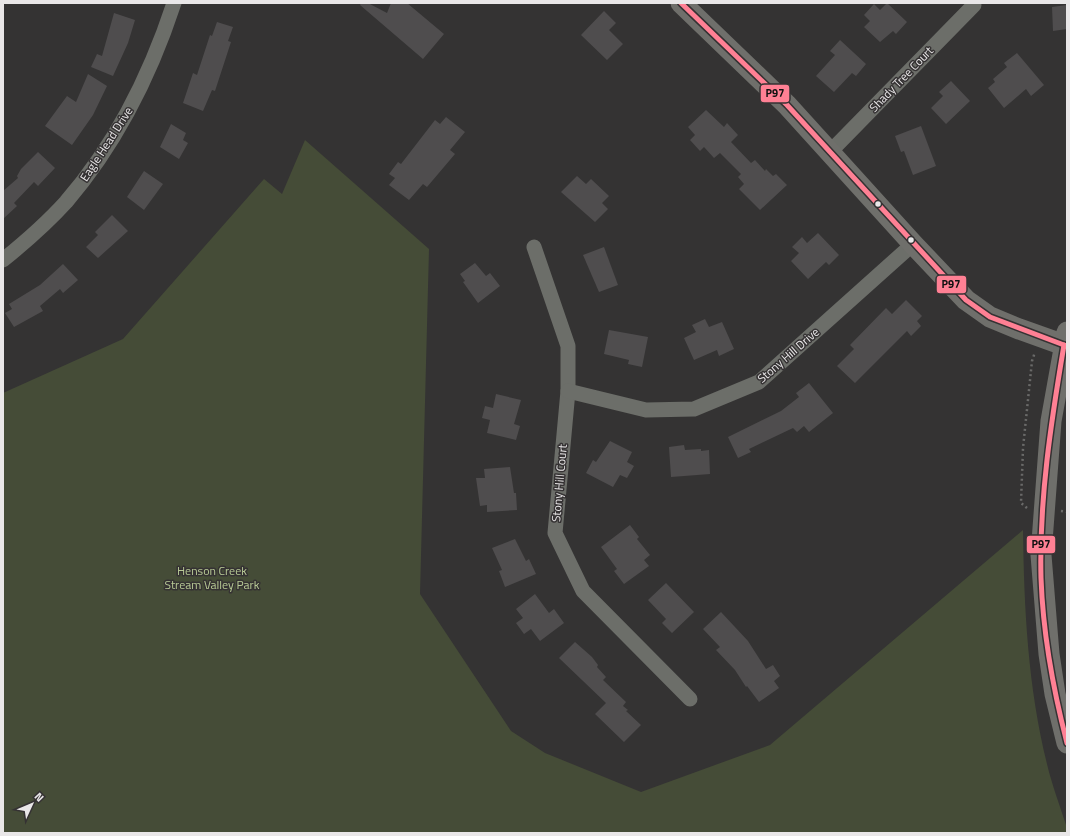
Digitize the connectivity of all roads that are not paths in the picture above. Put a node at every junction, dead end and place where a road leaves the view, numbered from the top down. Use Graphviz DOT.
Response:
graph roads {
  1 [pos="174,3"];
  2 [pos="681,3"];
  3 [pos="974,5"];
  4 [pos="829,153"];
  5 [pos="912,244"];
  6 [pos="534,247"];
  7 [pos="3,260"];
  8 [pos="1065,338"];
  9 [pos="568,391"];
  10 [pos="690,699"];
  11 [pos="1067,743"];
  1 -- 7 [label="street, Eagle Head Drive"];
  2 -- 4 [label="street"];
  3 -- 4 [label="street, Shady Tree Court"];
  4 -- 5 [label="street"];
  5 -- 8 [label="street"];
  5 -- 9 [label="street, Stony Hill Drive"];
  6 -- 9 [label="street, Stony Hill Court"];
  8 -- 11 [label="street"];
  9 -- 10 [label="street, Stony Hill Court"];
}
